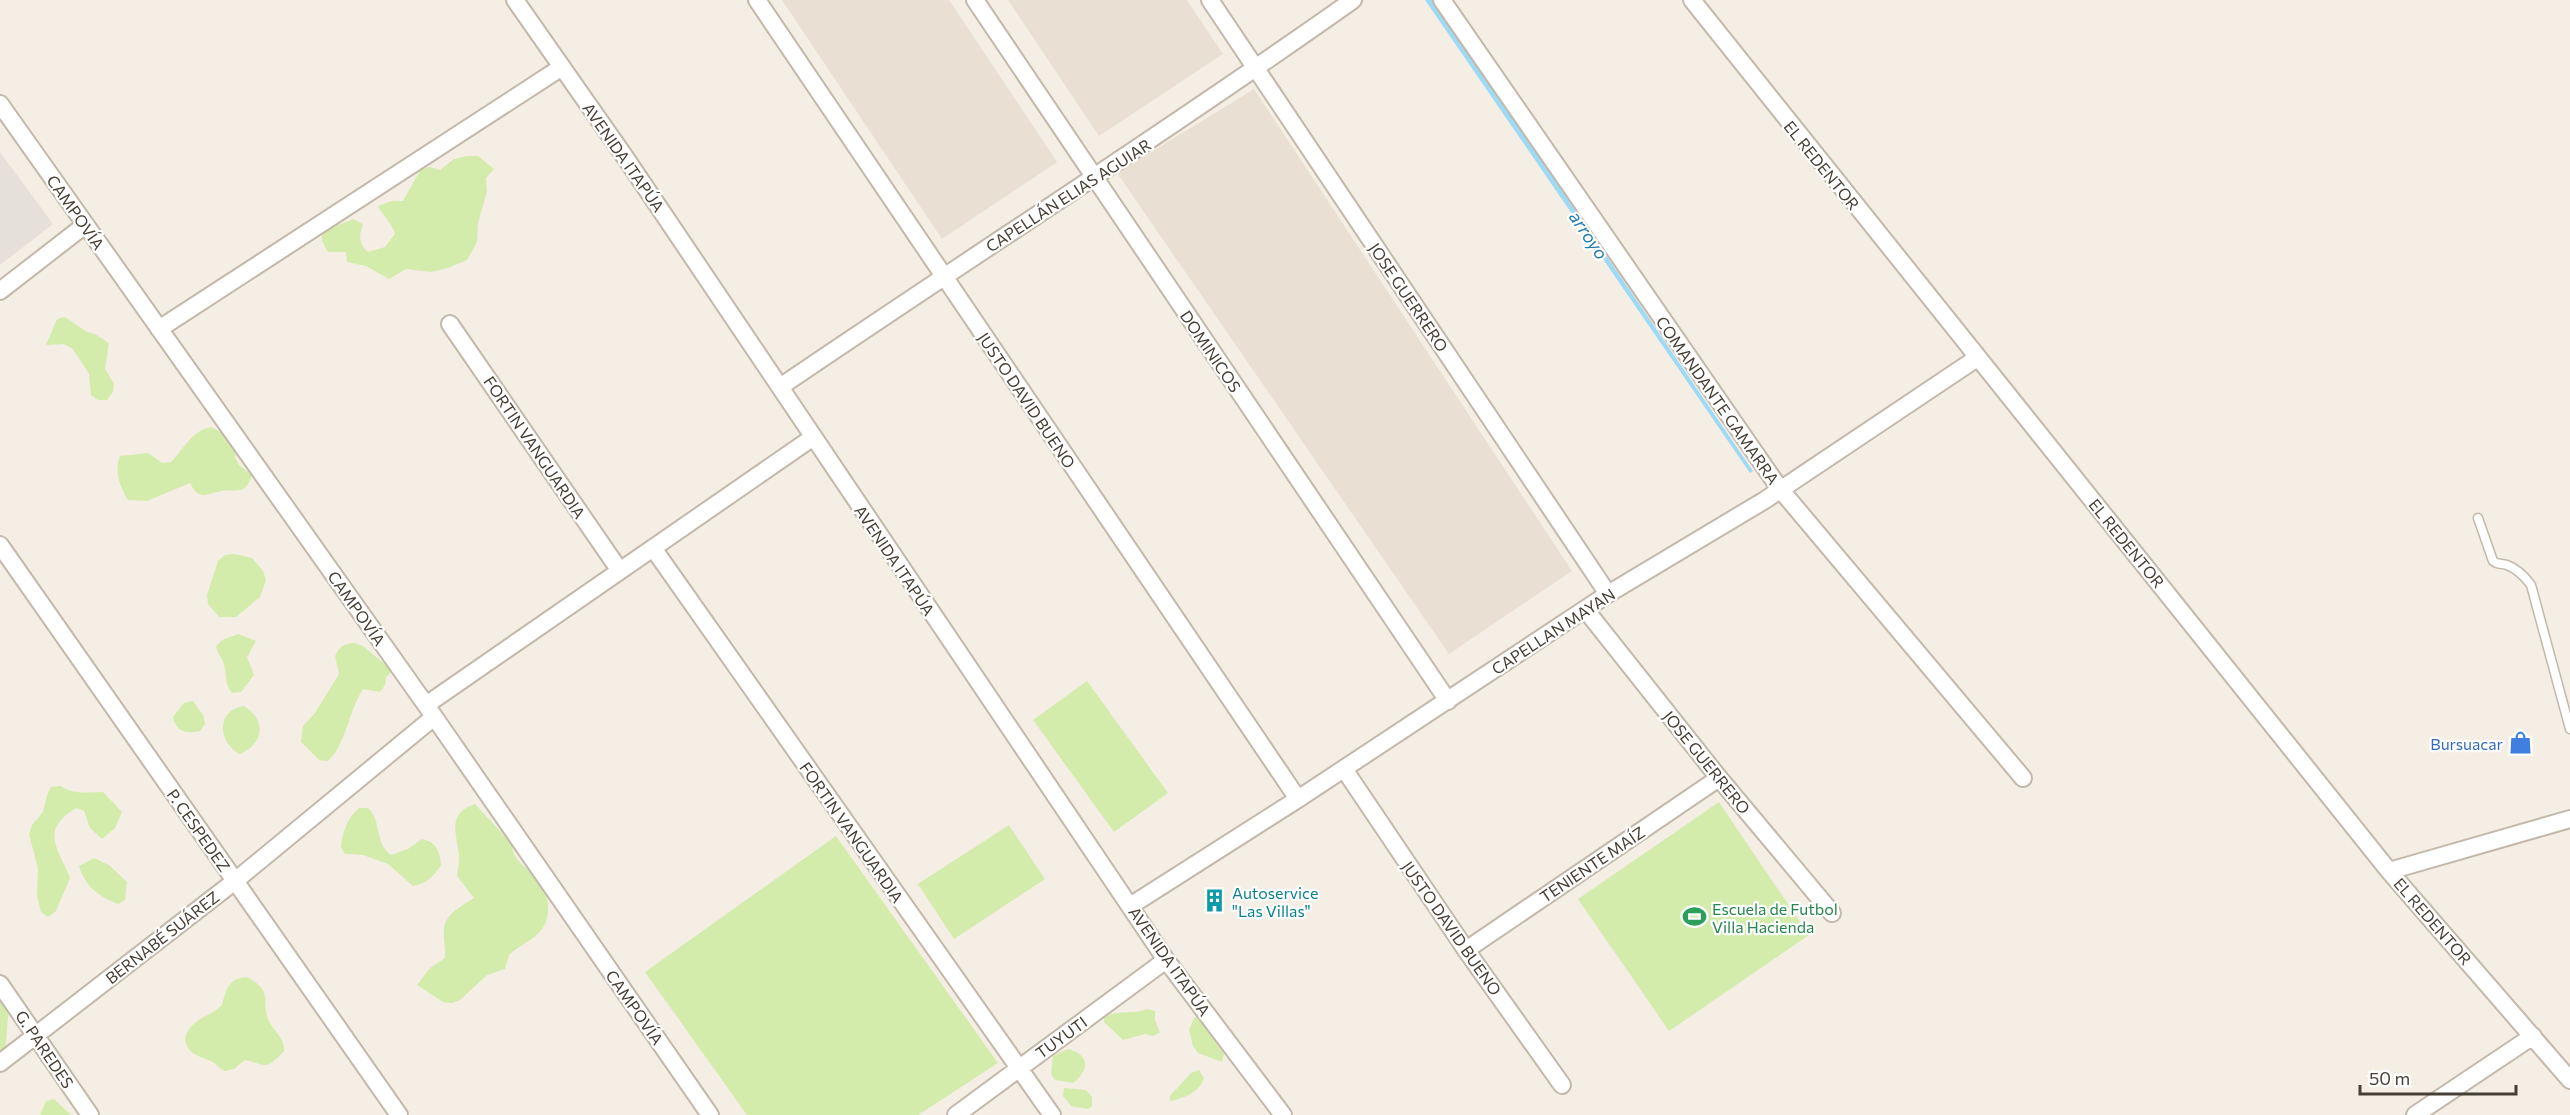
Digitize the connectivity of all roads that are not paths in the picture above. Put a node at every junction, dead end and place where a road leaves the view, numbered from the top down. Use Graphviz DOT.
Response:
graph roads {
  1 [pos="515,0"];
  2 [pos="757,0"];
  3 [pos="975,0"];
  4 [pos="1210,0"];
  5 [pos="1353,0"];
  6 [pos="1442,0"];
  7 [pos="1692,0"];
  8 [pos="562,68"];
  9 [pos="1256,69"];
  10 [pos="0,104"];
  11 [pos="1094,179"];
  12 [pos="85,225"];
  13 [pos="943,276"];
  14 [pos="0,291"];
  15 [pos="450,324"];
  16 [pos="159,329"];
  17 [pos="1977,358"];
  18 [pos="780,387"];
  19 [pos="812,438"];
  20 [pos="1780,489"];
  21 [pos="2478,518"];
  22 [pos="0,545"];
  23 [pos="653,548"];
  24 [pos="620,571"];
  25 [pos="1608,594"];
  26 [pos="1585,609"];
  27 [pos="1448,701"];
  28 [pos="430,711"];
  29 [pos="2570,729"];
  30 [pos="1344,769"];
  31 [pos="1719,778"];
  32 [pos="2023,778"];
  33 [pos="1298,799"];
  34 [pos="2570,819"];
  35 [pos="2389,871"];
  36 [pos="235,881"];
  37 [pos="1130,906"];
  38 [pos="1832,913"];
  39 [pos="1466,950"];
  40 [pos="1166,960"];
  41 [pos="0,984"];
  42 [pos="36,1036"];
  43 [pos="2533,1036"];
  44 [pos="0,1063"];
  45 [pos="1018,1068"];
  46 [pos="2568,1073"];
  47 [pos="1562,1085"];
  48 [pos="90,1115"];
  49 [pos="399,1115"];
  50 [pos="710,1115"];
  51 [pos="956,1115"];
  52 [pos="1052,1115"];
  53 [pos="1283,1115"];
  54 [pos="2415,1115"];
  1 -- 8 [label="street, AVENIDA ITAPÚA"];
  2 -- 13 [label="street, JUSTO DAVID BUENO"];
  3 -- 11 [label="street, DOMINICOS"];
  4 -- 9 [label="street, JOSE GUERRERO"];
  5 -- 9 [label="street, CAPELLÁN ELIAS AGUIAR"];
  6 -- 20 [label="street, COMANDANTE GAMARRA"];
  7 -- 17 [label="street, EL REDENTOR"];
  8 -- 16 [label="street"];
  8 -- 18 [label="street, AVENIDA ITAPÚA"];
  9 -- 11 [label="street, CAPELLÁN ELIAS AGUIAR"];
  9 -- 25 [label="street, JOSE GUERRERO"];
  10 -- 12 [label="street, CAMPOVÍA"];
  11 -- 13 [label="street, CAPELLÁN ELIAS AGUIAR"];
  11 -- 27 [label="street, DOMINICOS"];
  12 -- 14 [label="street"];
  12 -- 16 [label="street, CAMPOVÍA"];
  13 -- 18 [label="street, CAPELLÁN ELIAS AGUIAR"];
  13 -- 33 [label="street, JUSTO DAVID BUENO"];
  15 -- 24 [label="street, FORTIN VANGUARDIA"];
  16 -- 28 [label="street, CAMPOVÍA"];
  17 -- 20 [label="street, CAPELLAN MAYAN"];
  17 -- 35 [label="street, EL REDENTOR"];
  18 -- 19 [label="street, AVENIDA ITAPÚA"];
  19 -- 23 [label="street, BERNABÉ SUÁREZ"];
  19 -- 37 [label="street, AVENIDA ITAPÚA"];
  20 -- 25 [label="street, CAPELLAN MAYAN"];
  20 -- 32 [label="street, COMANDANTE GAMARRA"];
  21 -- 29 [label="lane"];
  22 -- 36 [label="street, P. CESPEDEZ"];
  23 -- 24 [label="street, BERNABÉ SUÁREZ"];
  23 -- 45 [label="street, FORTIN VANGUARDIA"];
  24 -- 28 [label="street, BERNABÉ SUÁREZ"];
  25 -- 26 [label="street, CAPELLAN MAYAN"];
  26 -- 27 [label="street, CAPELLAN MAYAN"];
  26 -- 31 [label="street, JOSE GUERRERO"];
  27 -- 30 [label="street, CAPELLAN MAYAN"];
  28 -- 36 [label="street, BERNABÉ SUÁREZ"];
  28 -- 50 [label="street, CAMPOVÍA"];
  30 -- 33 [label="street, CAPELLAN MAYAN"];
  30 -- 39 [label="street, JUSTO DAVID BUENO"];
  31 -- 38 [label="street, JOSE GUERRERO"];
  31 -- 39 [label="street, TENIENTE MAÍZ"];
  33 -- 37 [label="street, CAPELLAN MAYAN"];
  34 -- 35 [label="street"];
  35 -- 43 [label="street, EL REDENTOR"];
  36 -- 42 [label="street, BERNABÉ SUÁREZ"];
  36 -- 49 [label="street, P. CESPEDEZ"];
  37 -- 40 [label="street, AVENIDA ITAPÚA"];
  39 -- 47 [label="street, JUSTO DAVID BUENO"];
  40 -- 45 [label="street, TUYUTI"];
  40 -- 53 [label="street, AVENIDA ITAPÚA"];
  41 -- 42 [label="street, G. PAREDES"];
  42 -- 44 [label="street, BERNABÉ SUÁREZ"];
  42 -- 48 [label="street, G. PAREDES"];
  43 -- 46 [label="street, EL REDENTOR"];
  43 -- 54 [label="street"];
  45 -- 51 [label="street, TUYUTI"];
  45 -- 52 [label="street, FORTIN VANGUARDIA"];
}
